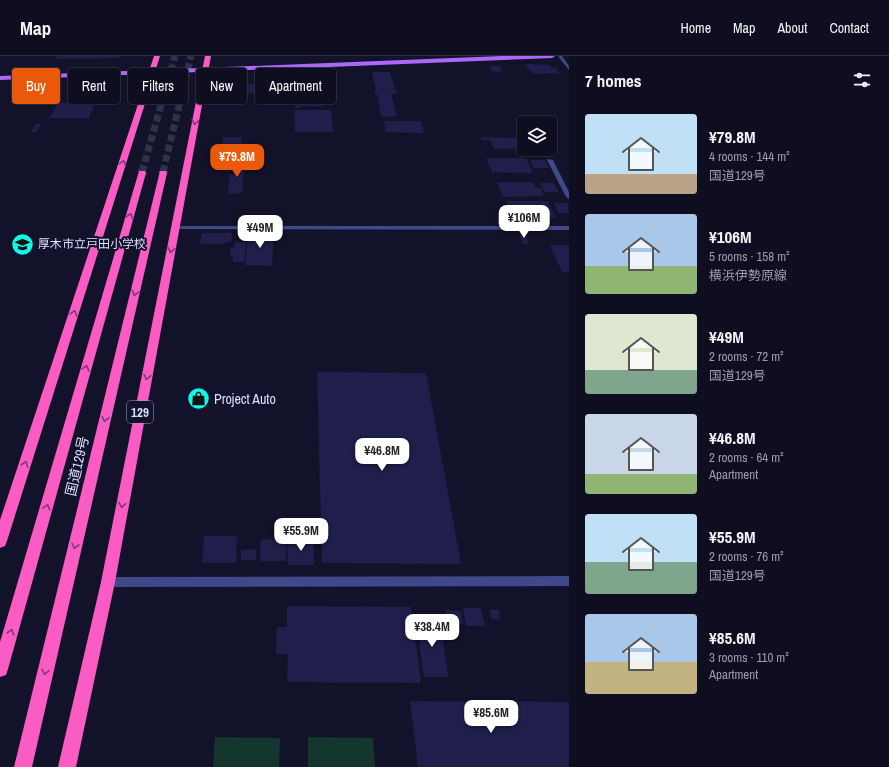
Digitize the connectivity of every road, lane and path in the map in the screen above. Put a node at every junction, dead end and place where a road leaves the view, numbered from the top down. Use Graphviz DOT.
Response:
graph roads {
  1 [pos="157,56"];
  2 [pos="208,56"];
  3 [pos="552,56"];
  4 [pos="560,56"];
  5 [pos="153,68"];
  6 [pos="205,68"];
  7 [pos="569,69"];
  8 [pos="128,72"];
  9 [pos="0,78"];
  10 [pos="141,104"];
  11 [pos="198,104"];
  12 [pos="550,160"];
  13 [pos="142,173"];
  14 [pos="163,173"];
  15 [pos="569,197"];
  16 [pos="175,228"];
  17 [pos="569,228"];
  18 [pos="0,541"];
  19 [pos="569,581"];
  20 [pos="108,582"];
  21 [pos="0,669"];
  22 [pos="22,767"];
  23 [pos="67,767"];
  1 -- 5 [label="highway"];
  2 -- 6 [label="highway, 129"];
  3 -- 6 [label="main road"];
  4 -- 7 [label="street"];
  8 -- 9 [label="main road"];
  18 -- 10 [label="highway, one-way"];
  11 -- 16 [label="highway, 129, one-way"];
  12 -- 15 [label="street"];
  21 -- 13 [label="highway, 国道129号, one-way"];
  14 -- 22 [label="highway, 国道129号 / 129, one-way"];
  16 -- 17 [label="street"];
  16 -- 20 [label="highway, 129, one-way"];
  19 -- 20 [label="street"];
  20 -- 23 [label="highway, 129"];
}
